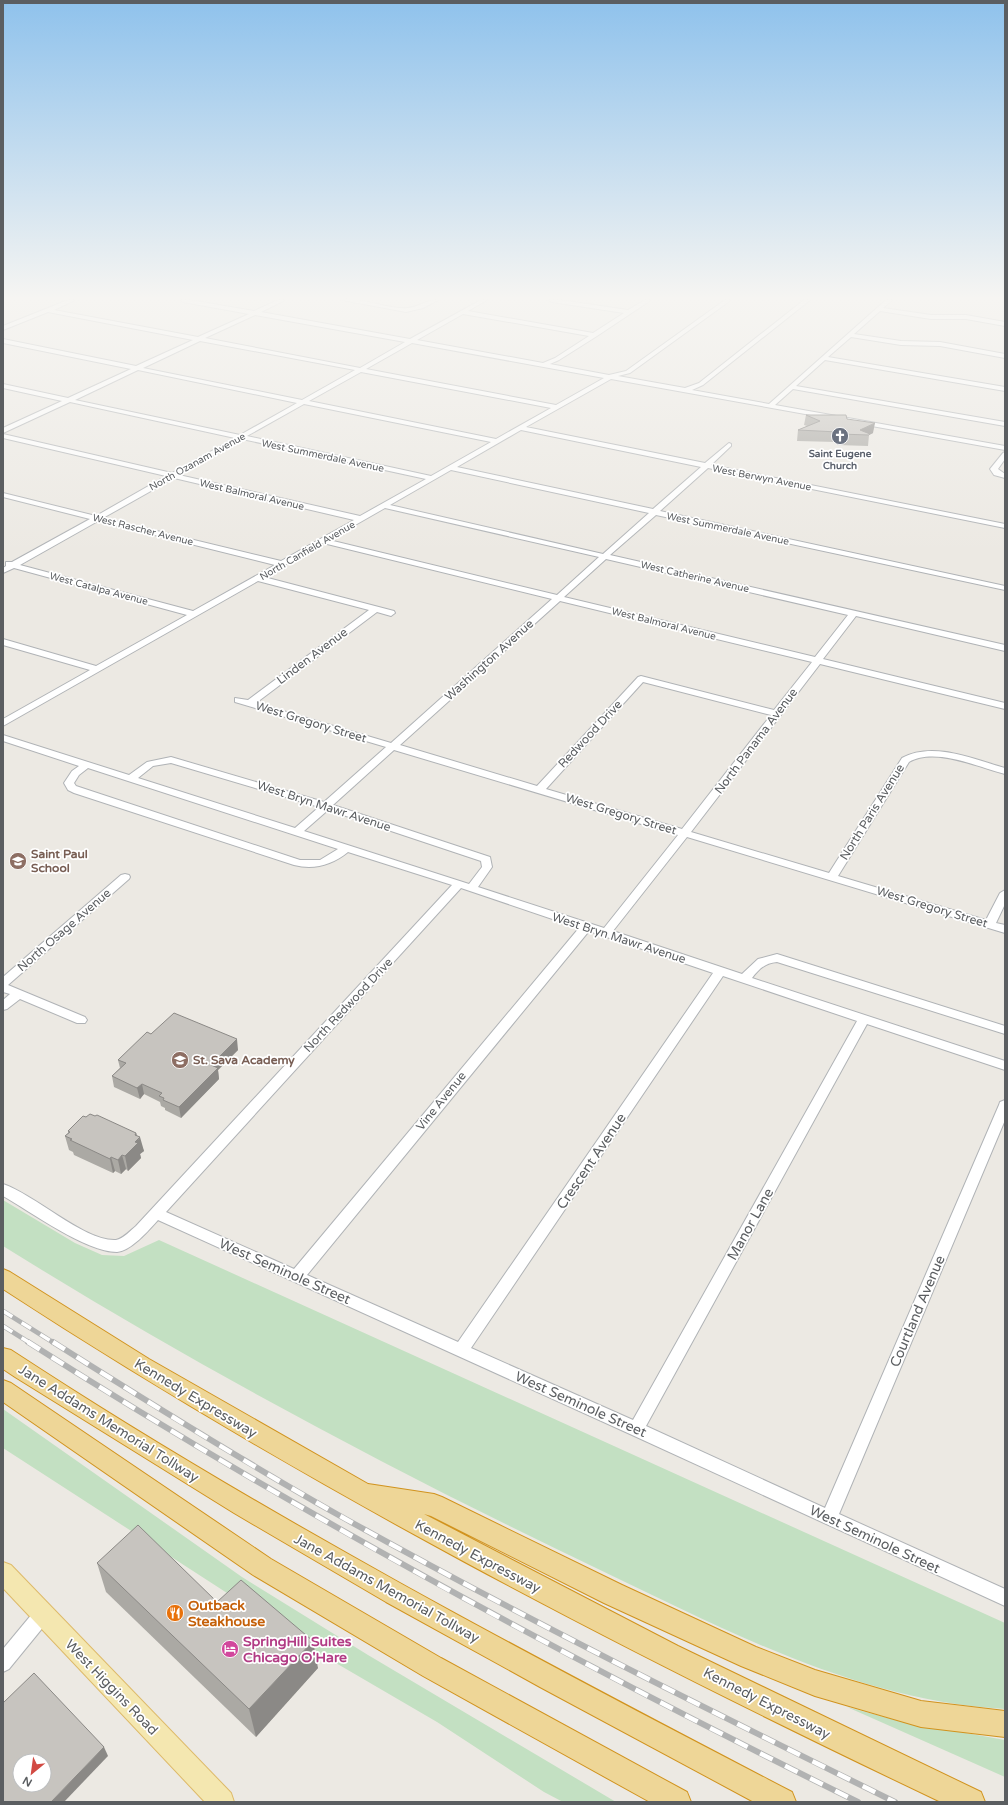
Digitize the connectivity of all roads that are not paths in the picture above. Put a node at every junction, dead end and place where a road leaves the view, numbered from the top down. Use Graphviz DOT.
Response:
graph roads {
  1 [pos="101,384"];
  2 [pos="215,384"];
  3 [pos="334,384"];
  4 [pos="435,384"];
  5 [pos="597,384"];
  6 [pos="665,384"];
  7 [pos="701,384"];
  8 [pos="795,384"];
  9 [pos="977,384"];
  10 [pos="3,386"];
  11 [pos="792,387"];
  12 [pos="686,389"];
  13 [pos="1005,389"];
  14 [pos="701,392"];
  15 [pos="68,400"];
  16 [pos="302,402"];
  17 [pos="771,405"];
  18 [pos="557,407"];
  19 [pos="1005,424"];
  20 [pos="520,428"];
  21 [pos="3,431"];
  22 [pos="3,436"];
  23 [pos="240,437"];
  24 [pos="497,441"];
  25 [pos="729,445"];
  26 [pos="1005,448"];
  27 [pos="1005,454"];
  28 [pos="706,466"];
  29 [pos="451,468"];
  30 [pos="172,475"];
  31 [pos="1005,476"];
  32 [pos="432,478"];
  33 [pos="3,495"];
  34 [pos="384,506"];
  35 [pos="655,512"];
  36 [pos="96,518"];
  37 [pos="361,519"];
  38 [pos="1005,526"];
  39 [pos="323,540"];
  40 [pos="606,556"];
  41 [pos="3,562"];
  42 [pos="282,564"];
  43 [pos="13,565"];
  44 [pos="3,570"];
  45 [pos="258,578"];
  46 [pos="1005,588"];
  47 [pos="559,598"];
  48 [pos="375,609"];
  49 [pos="391,613"];
  50 [pos="854,613"];
  51 [pos="194,614"];
  52 [pos="3,642"];
  53 [pos="1005,648"];
  54 [pos="818,660"];
  55 [pos="97,669"];
  56 [pos="238,700"];
  57 [pos="250,703"];
  58 [pos="1005,706"];
  59 [pos="777,714"];
  60 [pos="3,723"];
  61 [pos="3,738"];
  62 [pos="393,746"];
  63 [pos="86,765"];
  64 [pos="1005,771"];
  65 [pos="130,779"];
  66 [pos="538,790"];
  67 [pos="326,806"];
  68 [pos="297,832"];
  69 [pos="686,833"];
  70 [pos="346,848"];
  71 [pos="125,877"];
  72 [pos="832,877"];
  73 [pos="465,886"];
  74 [pos="1005,893"];
  75 [pos="990,924"];
  76 [pos="586,927"];
  77 [pos="1005,929"];
  78 [pos="606,933"];
  79 [pos="720,971"];
  80 [pos="745,979"];
  81 [pos="3,983"];
  82 [pos="3,987"];
  83 [pos="19,993"];
  84 [pos="3,1006"];
  85 [pos="864,1019"];
  86 [pos="81,1020"];
  87 [pos="1005,1030"];
  88 [pos="1005,1066"];
  89 [pos="1005,1105"];
  90 [pos="3,1189"];
  91 [pos="155,1214"];
  92 [pos="297,1276"];
  93 [pos="3,1278"];
  94 [pos="461,1350"];
  95 [pos="3,1357"];
  96 [pos="3,1390"];
  97 [pos="636,1429"];
  98 [pos="357,1492"];
  99 [pos="829,1518"];
  100 [pos="3,1572"];
  101 [pos="1005,1598"];
  102 [pos="43,1614"];
  103 [pos="3,1663"];
  104 [pos="1005,1724"];
  105 [pos="658,1794"];
  106 [pos="222,1802"];
  107 [pos="677,1802"];
  108 [pos="782,1802"];
  109 [pos="971,1802"];
  1 -- 15 [label="street"];
  2 -- 16 [label="street"];
  3 -- 16 [label="street, North Ozanam Avenue"];
  4 -- 18 [label="street"];
  5 -- 18 [label="street, North Canfield Avenue"];
  6 -- 12 [label="street"];
  7 -- 12 [label="street"];
  7 -- 14 [label="street"];
  8 -- 11 [label="street"];
  9 -- 13 [label="street"];
  10 -- 15 [label="street, West Summerdale Avenue"];
  11 -- 17 [label="street"];
  11 -- 19 [label="street"];
  12 -- 14 [label="street"];
  14 -- 17 [label="street"];
  15 -- 21 [label="street"];
  15 -- 23 [label="street, West Summerdale Avenue"];
  16 -- 23 [label="street, North Ozanam Avenue"];
  16 -- 24 [label="street"];
  17 -- 26 [label="street"];
  18 -- 20 [label="street, North Canfield Avenue"];
  20 -- 24 [label="street, North Canfield Avenue"];
  20 -- 28 [label="street, West Berwyn Avenue"];
  22 -- 30 [label="street, West Balmoral Avenue"];
  23 -- 30 [label="street, North Ozanam Avenue"];
  23 -- 32 [label="street, West Summerdale Avenue"];
  24 -- 29 [label="street, North Canfield Avenue"];
  25 -- 28 [label="street, Washington Avenue"];
  27 -- 31 [label="street"];
  28 -- 35 [label="street, Washington Avenue"];
  28 -- 38 [label="street, West Berwyn Avenue"];
  29 -- 32 [label="street, North Canfield Avenue"];
  29 -- 35 [label="street, West Summerdale Avenue"];
  30 -- 36 [label="street, North Ozanam Avenue"];
  30 -- 37 [label="street, West Balmoral Avenue"];
  32 -- 34 [label="street, North Canfield Avenue"];
  33 -- 36 [label="street, West Rascher Avenue"];
  34 -- 37 [label="street, North Canfield Avenue"];
  34 -- 40 [label="street, West Catherine Avenue"];
  35 -- 40 [label="street, Washington Avenue"];
  35 -- 46 [label="street, West Summerdale Avenue"];
  36 -- 42 [label="street, West Rascher Avenue"];
  36 -- 43 [label="street, North Ozanam Avenue"];
  37 -- 39 [label="street, North Canfield Avenue"];
  39 -- 42 [label="street, North Canfield Avenue"];
  39 -- 47 [label="street, West Balmoral Avenue"];
  40 -- 47 [label="street, Washington Avenue"];
  40 -- 50 [label="street, West Catherine Avenue"];
  41 -- 43 [label="street, West Catalpa Avenue"];
  42 -- 45 [label="street, North Canfield Avenue"];
  43 -- 44 [label="street, North Ozanam Avenue"];
  43 -- 51 [label="street, West Catalpa Avenue"];
  45 -- 48 [label="street"];
  45 -- 51 [label="street, North Canfield Avenue"];
  47 -- 54 [label="street, West Balmoral Avenue"];
  47 -- 62 [label="street, Washington Avenue"];
  48 -- 49 [label="street"];
  48 -- 57 [label="street, Linden Avenue"];
  50 -- 53 [label="street, West Catherine Avenue"];
  50 -- 54 [label="street, North Panama Avenue"];
  51 -- 55 [label="street, North Canfield Avenue"];
  52 -- 55 [label="street"];
  54 -- 58 [label="street, West Balmoral Avenue"];
  54 -- 59 [label="street, North Panama Avenue"];
  55 -- 60 [label="street, North Canfield Avenue"];
  56 -- 57 [label="street, West Gregory Street"];
  57 -- 62 [label="street, West Gregory Street"];
  59 -- 66 [label="street, Redwood Drive"];
  59 -- 69 [label="street, North Panama Avenue"];
  61 -- 63 [label="street, West Bryn Mawr Avenue"];
  62 -- 66 [label="street, West Gregory Street"];
  62 -- 67 [label="street, Washington Avenue"];
  63 -- 65 [label="street, West Bryn Mawr Avenue"];
  63 -- 70 [label="street"];
  64 -- 72 [label="street, North Paris Avenue"];
  65 -- 67 [label="street, West Bryn Mawr Avenue"];
  65 -- 68 [label="street, West Bryn Mawr Avenue"];
  66 -- 69 [label="street, West Gregory Street"];
  67 -- 68 [label="street, Washington Avenue"];
  67 -- 73 [label="street, West Bryn Mawr Avenue"];
  68 -- 70 [label="street, West Bryn Mawr Avenue"];
  69 -- 72 [label="street, West Gregory Street"];
  69 -- 78 [label="street, North Panama Avenue"];
  70 -- 73 [label="street, West Bryn Mawr Avenue"];
  71 -- 81 [label="street, North Osage Avenue"];
  72 -- 75 [label="street, West Gregory Street"];
  73 -- 76 [label="street, West Bryn Mawr Avenue"];
  73 -- 91 [label="street, North Redwood Drive"];
  74 -- 75 [label="street"];
  75 -- 77 [label="street, West Gregory Street"];
  76 -- 78 [label="street, West Bryn Mawr Avenue"];
  76 -- 92 [label="street, Vine Avenue"];
  78 -- 79 [label="street, West Bryn Mawr Avenue"];
  79 -- 80 [label="street, West Bryn Mawr Avenue"];
  79 -- 94 [label="street, Crescent Avenue"];
  80 -- 85 [label="street, West Bryn Mawr Avenue"];
  80 -- 87 [label="street"];
  82 -- 83 [label="street"];
  83 -- 84 [label="street"];
  83 -- 86 [label="street"];
  85 -- 88 [label="street, West Bryn Mawr Avenue"];
  85 -- 97 [label="street, Manor Lane"];
  89 -- 99 [label="street, Courtland Avenue"];
  90 -- 91 [label="street, North Redwood Drive"];
  91 -- 92 [label="street, West Seminole Street"];
  92 -- 94 [label="street, West Seminole Street"];
  93 -- 98 [label="highway, Kennedy Expressway"];
  94 -- 97 [label="street, West Seminole Street"];
  95 -- 108 [label="highway, Jane Addams Memorial Tollway"];
  96 -- 105 [label="highway"];
  97 -- 99 [label="street, West Seminole Street"];
  98 -- 104 [label="highway"];
  98 -- 109 [label="highway, Kennedy Expressway"];
  99 -- 101 [label="street, West Seminole Street"];
  100 -- 102 [label="main road, West Higgins Road"];
  102 -- 103 [label="street"];
  102 -- 106 [label="main road, West Higgins Road"];
  105 -- 107 [label="highway"];
}
